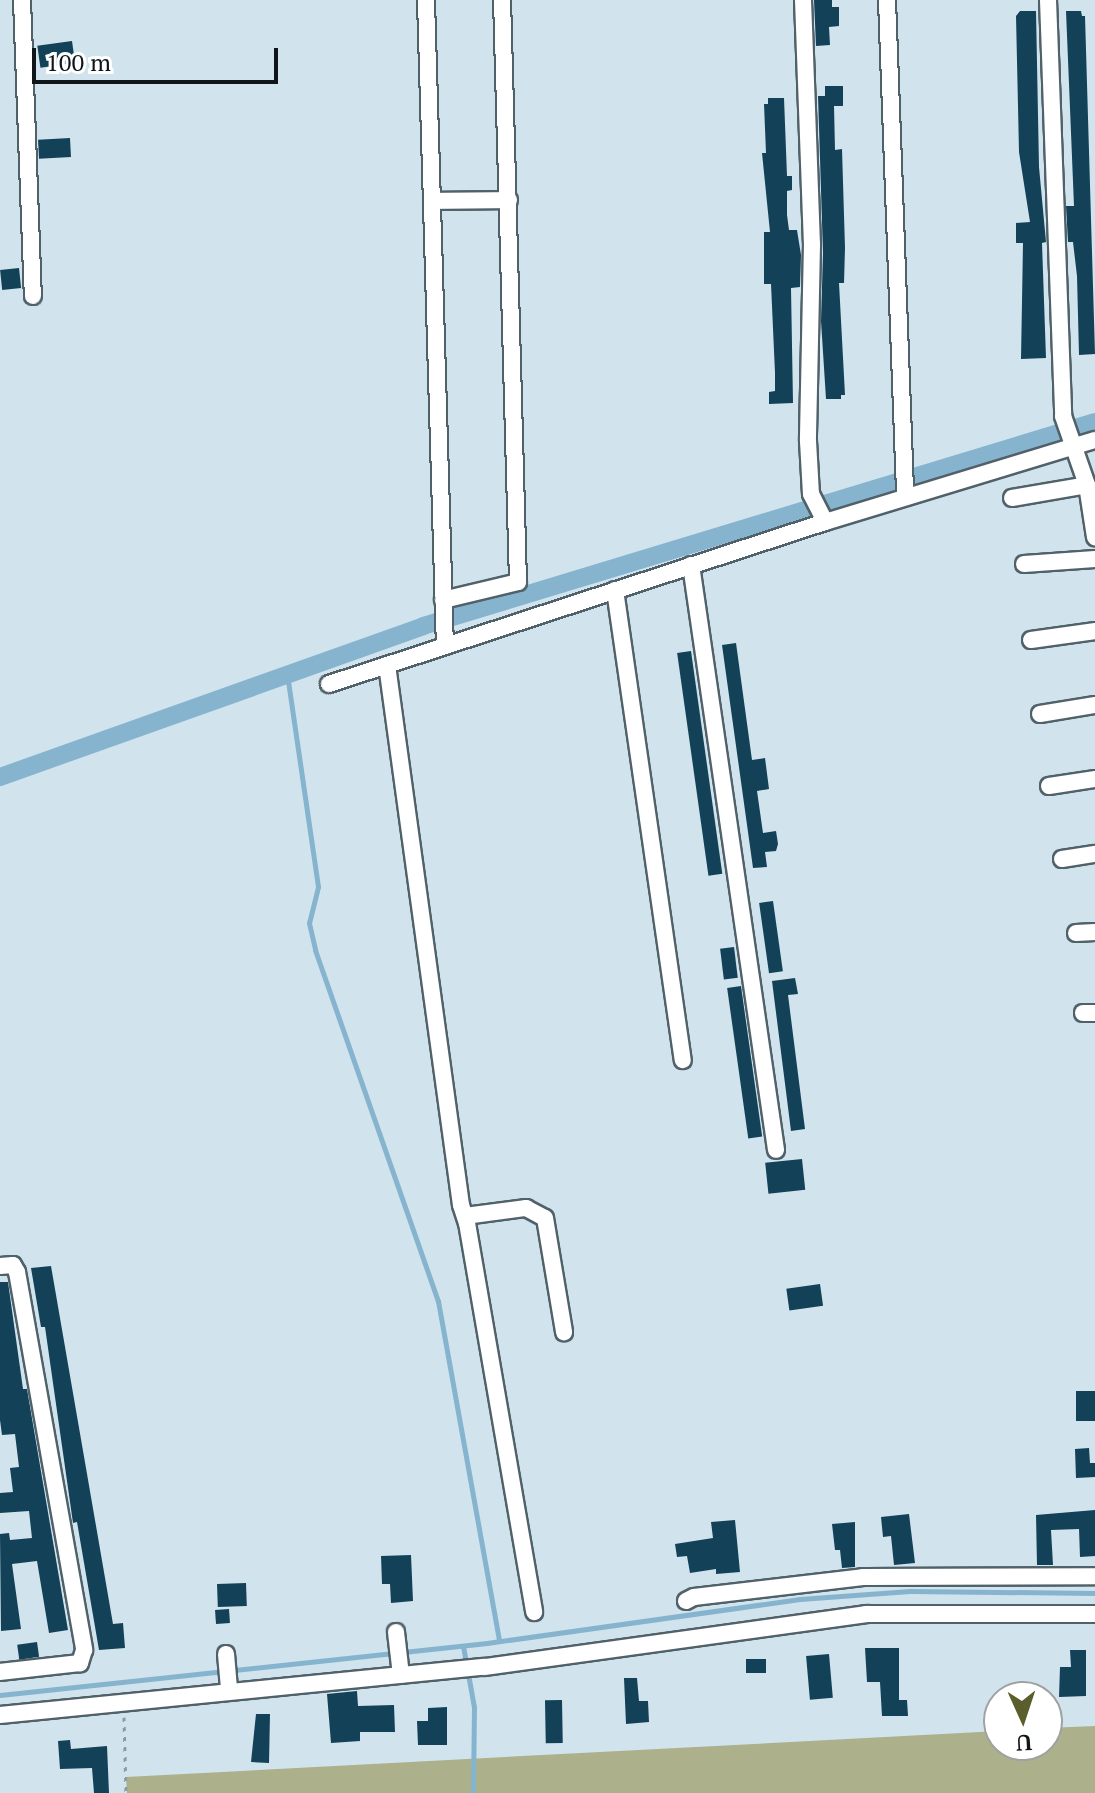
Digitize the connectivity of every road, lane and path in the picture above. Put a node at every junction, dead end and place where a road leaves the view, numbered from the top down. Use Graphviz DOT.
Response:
graph roads {
  1 [pos="22,0"];
  2 [pos="426,0"];
  3 [pos="502,0"];
  4 [pos="803,0"];
  5 [pos="887,0"];
  6 [pos="1048,0"];
  7 [pos="509,200"];
  8 [pos="432,201"];
  9 [pos="33,296"];
  10 [pos="1095,440"];
  11 [pos="1073,445"];
  12 [pos="1087,485"];
  13 [pos="905,496"];
  14 [pos="1012,498"];
  15 [pos="825,521"];
  16 [pos="1095,537"];
  17 [pos="1095,559"];
  18 [pos="1024,564"];
  19 [pos="691,565"];
  20 [pos="615,590"];
  21 [pos="444,603"];
  22 [pos="1095,631"];
  23 [pos="1031,640"];
  24 [pos="445,641"];
  25 [pos="387,665"];
  26 [pos="329,684"];
  27 [pos="1095,705"];
  28 [pos="1040,714"];
  29 [pos="1095,779"];
  30 [pos="1049,786"];
  31 [pos="1095,854"];
  32 [pos="1062,859"];
  33 [pos="1095,932"];
  34 [pos="1076,933"];
  35 [pos="683,1060"];
  36 [pos="776,1150"];
  37 [pos="465,1216"];
  38 [pos="0,1266"];
  39 [pos="564,1332"];
  40 [pos="1095,1576"];
  41 [pos="686,1601"];
  42 [pos="534,1612"];
  43 [pos="1095,1614"];
  44 [pos="396,1635"];
  45 [pos="226,1657"];
  46 [pos="400,1670"];
  47 [pos="0,1672"];
  48 [pos="229,1686"];
  49 [pos="124,1701"];
  50 [pos="0,1715"];
  51 [pos="126,1793"];
  1 -- 9 [label="street"];
  2 -- 8 [label="street"];
  3 -- 7 [label="street"];
  4 -- 15 [label="street"];
  5 -- 13 [label="street"];
  6 -- 11 [label="street"];
  7 -- 8 [label="street"];
  7 -- 21 [label="street"];
  8 -- 21 [label="street"];
  10 -- 11 [label="street"];
  11 -- 12 [label="street"];
  11 -- 13 [label="street"];
  12 -- 14 [label="street"];
  12 -- 16 [label="street"];
  13 -- 15 [label="street"];
  15 -- 19 [label="street"];
  17 -- 18 [label="street"];
  19 -- 20 [label="street"];
  19 -- 36 [label="street"];
  20 -- 24 [label="street"];
  20 -- 35 [label="street"];
  21 -- 24 [label="street"];
  22 -- 23 [label="street"];
  24 -- 25 [label="street"];
  25 -- 26 [label="street"];
  25 -- 37 [label="street"];
  27 -- 28 [label="street"];
  29 -- 30 [label="street"];
  31 -- 32 [label="street"];
  33 -- 34 [label="street"];
  37 -- 39 [label="street"];
  37 -- 42 [label="street"];
  38 -- 47 [label="street"];
  40 -- 41 [label="street"];
  43 -- 46 [label="street"];
  44 -- 46 [label="street"];
  45 -- 48 [label="street"];
  46 -- 48 [label="street"];
  48 -- 49 [label="street"];
  49 -- 50 [label="street"];
  49 -- 51 [label="path"];
}
